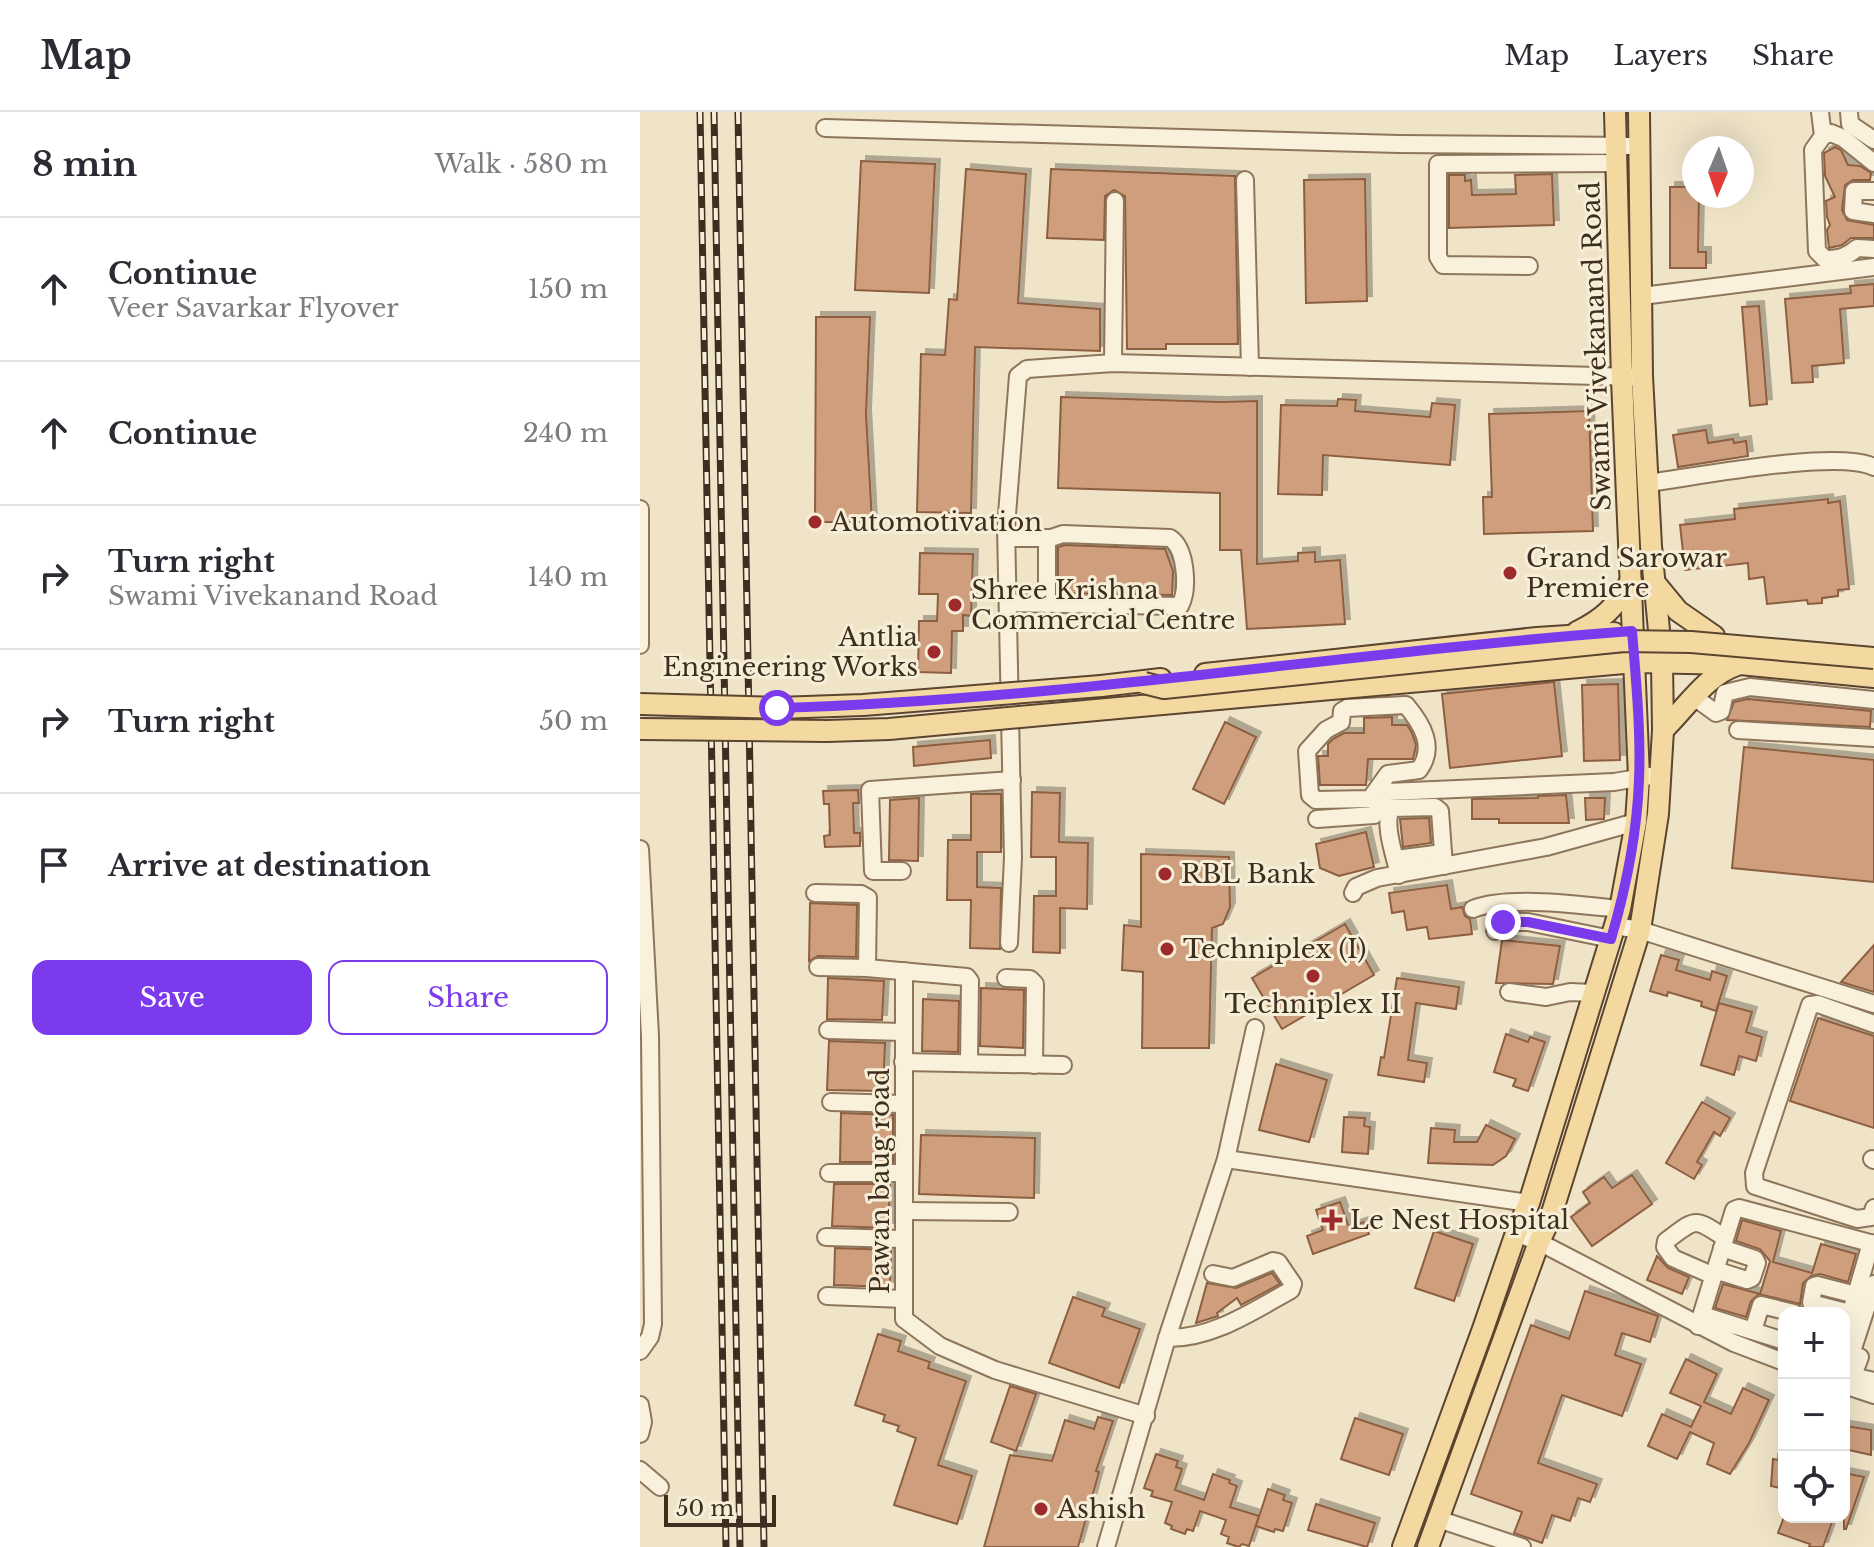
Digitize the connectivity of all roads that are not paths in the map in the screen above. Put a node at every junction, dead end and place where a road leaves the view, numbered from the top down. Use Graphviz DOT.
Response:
graph roads {
  1 [pos="1615,112"];
  2 [pos="1639,112"];
  3 [pos="1820,112"];
  4 [pos="1849,112"];
  5 [pos="825,128"];
  6 [pos="1873,135"];
  7 [pos="1823,136"];
  8 [pos="1439,144"];
  9 [pos="1501,144"];
  10 [pos="1642,148"];
  11 [pos="1615,154"];
  12 [pos="1874,163"];
  13 [pos="1438,164"];
  14 [pos="1501,164"];
  15 [pos="1245,180"];
  16 [pos="1874,191"];
  17 [pos="1115,201"];
  18 [pos="1874,214"];
  19 [pos="1874,249"];
  20 [pos="1529,266"];
  21 [pos="1874,267"];
  22 [pos="1642,296"];
  23 [pos="1113,363"];
  24 [pos="1250,367"];
  25 [pos="1632,377"];
  26 [pos="1874,467"];
  27 [pos="1648,483"];
  28 [pos="640,511"];
  29 [pos="1007,538"];
  30 [pos="1047,538"];
  31 [pos="1631,580"];
  32 [pos="1654,582"];
  33 [pos="1008,603"];
  34 [pos="1047,604"];
  35 [pos="1632,631"];
  36 [pos="1660,631"];
  37 [pos="1714,636"];
  38 [pos="1537,638"];
  39 [pos="640,645"];
  40 [pos="1874,652"];
  41 [pos="1874,658"];
  42 [pos="1635,662"];
  43 [pos="1662,662"];
  44 [pos="1740,664"];
  45 [pos="1874,665"];
  46 [pos="1874,677"];
  47 [pos="1404,682"];
  48 [pos="1143,694"];
  49 [pos="1694,697"];
  50 [pos="1874,700"];
  51 [pos="640,704"];
  52 [pos="1406,705"];
  53 [pos="640,729"];
  54 [pos="1663,730"];
  55 [pos="1738,730"];
  56 [pos="1874,738"];
  57 [pos="1661,774"];
  58 [pos="1639,777"];
  59 [pos="1012,780"];
  60 [pos="1317,819"];
  61 [pos="1636,822"];
  62 [pos="640,849"];
  63 [pos="1444,860"];
  64 [pos="641,867"];
  65 [pos="1398,867"];
  66 [pos="902,871"];
  67 [pos="815,893"];
  68 [pos="1353,893"];
  69 [pos="1473,909"];
  70 [pos="1615,924"];
  71 [pos="1640,930"];
  72 [pos="1495,931"];
  73 [pos="1009,943"];
  74 [pos="818,967"];
  75 [pos="867,968"];
  76 [pos="904,971"];
  77 [pos="1006,978"];
  78 [pos="1509,992"];
  79 [pos="1593,993"];
  80 [pos="1821,1002"];
  81 [pos="1874,1004"];
  82 [pos="1874,1024"];
  83 [pos="1255,1028"];
  84 [pos="828,1030"];
  85 [pos="903,1032"];
  86 [pos="645,1036"];
  87 [pos="903,1062"];
  88 [pos="969,1063"];
  89 [pos="1034,1065"];
  90 [pos="1063,1065"];
  91 [pos="831,1102"];
  92 [pos="903,1104"];
  93 [pos="1226,1159"];
  94 [pos="829,1173"];
  95 [pos="904,1173"];
  96 [pos="1529,1203"];
  97 [pos="1874,1208"];
  98 [pos="904,1211"];
  99 [pos="1009,1212"];
  100 [pos="1516,1233"];
  101 [pos="826,1237"];
  102 [pos="904,1239"];
  103 [pos="1539,1242"];
  104 [pos="1724,1243"];
  105 [pos="1872,1244"];
  106 [pos="1714,1273"];
  107 [pos="1213,1274"];
  108 [pos="1874,1284"];
  109 [pos="1856,1295"];
  110 [pos="827,1296"];
  111 [pos="904,1299"];
  112 [pos="1827,1307"];
  113 [pos="1778,1308"];
  114 [pos="1850,1313"];
  115 [pos="1874,1313"];
  116 [pos="1700,1320"];
  117 [pos="1753,1331"];
  118 [pos="1167,1338"];
  119 [pos="1778,1339"];
  120 [pos="640,1351"];
  121 [pos="1850,1358"];
  122 [pos="1778,1359"];
  123 [pos="1874,1381"];
  124 [pos="1850,1387"];
  125 [pos="1874,1395"];
  126 [pos="640,1405"];
  127 [pos="1146,1416"];
  128 [pos="640,1434"];
  129 [pos="640,1470"];
  130 [pos="660,1487"];
  131 [pos="1438,1519"];
  132 [pos="1106,1547"];
  133 [pos="1403,1547"];
  134 [pos="1428,1547"];
  135 [pos="1522,1547"];
  1 -- 11 [label="main road, Swami Vivekanand Road"];
  2 -- 10 [label="main road, Swami Vivekanand Road"];
  3 -- 7 [label="street"];
  4 -- 6 [label="street"];
  5 -- 8 [label="street"];
  7 -- 12 [label="street"];
  7 -- 19 [label="street"];
  8 -- 9 [label="street"];
  8 -- 13 [label="street"];
  9 -- 11 [label="street"];
  9 -- 14 [label="street"];
  10 -- 11 [label="street"];
  10 -- 22 [label="main road, Swami Vivekanand Road"];
  11 -- 14 [label="street"];
  11 -- 25 [label="main road, Swami Vivekanand Road"];
  13 -- 14 [label="street"];
  13 -- 20 [label="street"];
  15 -- 24 [label="street"];
  16 -- 18 [label="street"];
  17 -- 23 [label="street"];
  21 -- 22 [label="street"];
  22 -- 25 [label="main road, Swami Vivekanand Road"];
  23 -- 24 [label="street"];
  23 -- 29 [label="street"];
  24 -- 25 [label="street"];
  25 -- 27 [label="main road, Swami Vivekanand Road"];
  25 -- 31 [label="main road, Swami Vivekanand Road"];
  26 -- 27 [label="street"];
  27 -- 32 [label="main road, Swami Vivekanand Road"];
  28 -- 39 [label="street"];
  29 -- 30 [label="street"];
  29 -- 33 [label="street"];
  30 -- 34 [label="street"];
  30 -- 34 [label="street"];
  31 -- 35 [label="main road, Swami Vivekanand Road"];
  31 -- 38 [label="main road"];
  32 -- 36 [label="main road, Swami Vivekanand Road"];
  32 -- 37 [label="main road"];
  33 -- 34 [label="street"];
  33 -- 59 [label="street"];
  35 -- 36 [label="main road"];
  35 -- 38 [label="main road"];
  35 -- 42 [label="main road, Swami Vivekanand Road"];
  36 -- 37 [label="main road"];
  36 -- 43 [label="main road, Swami Vivekanand Road"];
  37 -- 40 [label="main road"];
  38 -- 48 [label="main road"];
  41 -- 48 [label="main road, bridge"];
  42 -- 43 [label="main road"];
  42 -- 47 [label="main road"];
  42 -- 58 [label="main road, Swami Vivekanand Road"];
  43 -- 44 [label="main road"];
  43 -- 54 [label="main road, Swami Vivekanand Road"];
  44 -- 46 [label="main road"];
  44 -- 49 [label="main road"];
  45 -- 48 [label="main road"];
  47 -- 48 [label="main road"];
  47 -- 52 [label="street"];
  48 -- 51 [label="main road, bridge"];
  48 -- 53 [label="main road, bridge"];
  49 -- 50 [label="street"];
  49 -- 54 [label="main road"];
  52 -- 52 [label="street"];
  54 -- 57 [label="main road, Swami Vivekanand Road"];
  55 -- 56 [label="street"];
  57 -- 58 [label="street"];
  57 -- 71 [label="main road, Swami Vivekanand Road"];
  58 -- 60 [label="street"];
  58 -- 61 [label="main road, Swami Vivekanand Road"];
  59 -- 66 [label="street"];
  59 -- 73 [label="street"];
  61 -- 63 [label="street"];
  61 -- 70 [label="main road, Swami Vivekanand Road"];
  62 -- 64 [label="street"];
  63 -- 65 [label="street"];
  63 -- 65 [label="street"];
  64 -- 86 [label="street"];
  65 -- 68 [label="street"];
  67 -- 75 [label="street"];
  69 -- 70 [label="street"];
  70 -- 71 [label="street"];
  70 -- 72 [label="street"];
  70 -- 79 [label="main road, Swami Vivekanand Road"];
  71 -- 80 [label="street"];
  71 -- 103 [label="main road, Swami Vivekanand Road"];
  74 -- 75 [label="street"];
  75 -- 76 [label="street"];
  76 -- 85 [label="street, Pawan baug road"];
  76 -- 88 [label="street"];
  77 -- 89 [label="street"];
  78 -- 79 [label="street"];
  79 -- 96 [label="main road, Swami Vivekanand Road"];
  80 -- 81 [label="street"];
  80 -- 82 [label="street"];
  80 -- 97 [label="street"];
  83 -- 93 [label="street"];
  84 -- 85 [label="street"];
  85 -- 87 [label="street, Pawan baug road"];
  86 -- 120 [label="street"];
  87 -- 88 [label="street"];
  87 -- 92 [label="street, Pawan baug road"];
  88 -- 89 [label="street"];
  89 -- 90 [label="street"];
  91 -- 92 [label="street"];
  92 -- 95 [label="street, Pawan baug road"];
  93 -- 96 [label="street"];
  93 -- 118 [label="street"];
  94 -- 95 [label="street"];
  95 -- 98 [label="street, Pawan baug road"];
  96 -- 100 [label="main road, Swami Vivekanand Road"];
  98 -- 99 [label="street"];
  98 -- 102 [label="street, Pawan baug road"];
  100 -- 103 [label="street"];
  100 -- 133 [label="main road, Swami Vivekanand Road"];
  101 -- 102 [label="street"];
  102 -- 111 [label="street, Pawan baug road"];
  103 -- 116 [label="street"];
  103 -- 131 [label="main road, Swami Vivekanand Road"];
  104 -- 105 [label="street"];
  104 -- 106 [label="street"];
  104 -- 106 [label="street"];
  104 -- 106 [label="street"];
  105 -- 109 [label="street"];
  106 -- 116 [label="street"];
  107 -- 118 [label="street"];
  108 -- 121 [label="street"];
  109 -- 112 [label="street"];
  109 -- 114 [label="street"];
  110 -- 111 [label="street"];
  111 -- 127 [label="street, Pawan baug road"];
  113 -- 117 [label="street"];
  115 -- 123 [label="street"];
  116 -- 117 [label="street"];
  116 -- 122 [label="street"];
  117 -- 119 [label="street"];
  118 -- 127 [label="street"];
  124 -- 125 [label="street"];
  126 -- 128 [label="street"];
  127 -- 132 [label="street"];
  129 -- 130 [label="street"];
  131 -- 134 [label="main road, Swami Vivekanand Road"];
  131 -- 135 [label="street"];
}
